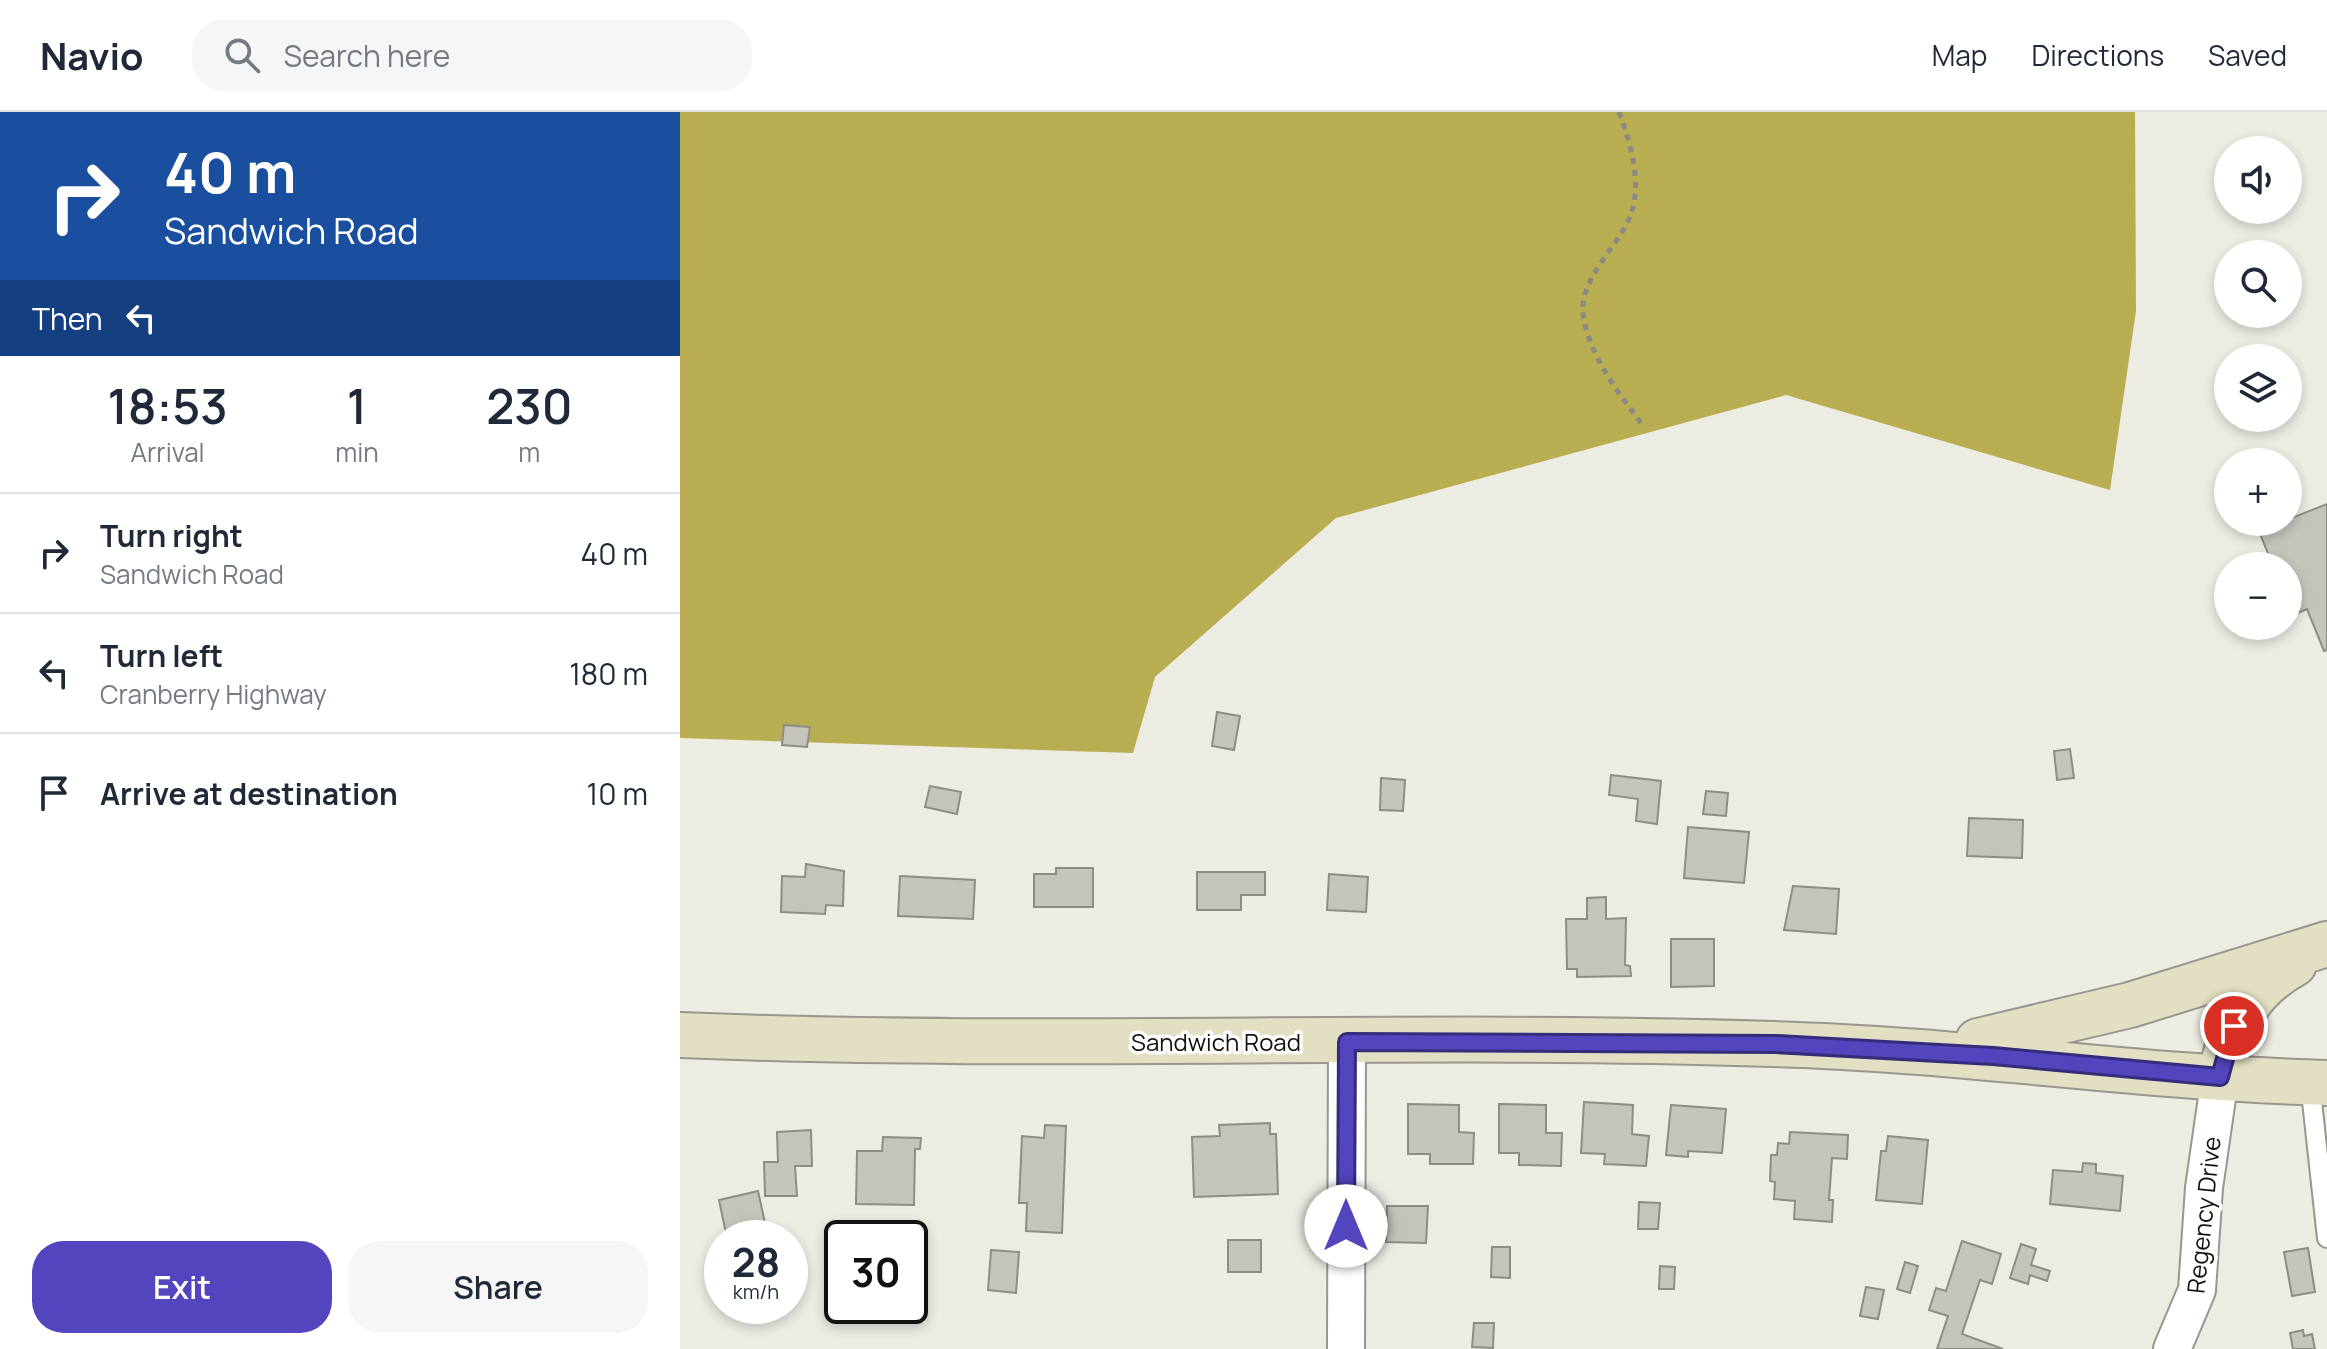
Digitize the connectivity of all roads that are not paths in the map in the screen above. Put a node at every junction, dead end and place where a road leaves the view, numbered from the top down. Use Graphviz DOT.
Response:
graph roads {
  1 [pos="2327,946"];
  2 [pos="680,1035"];
  3 [pos="1347,1042"];
  4 [pos="1912,1050"];
  5 [pos="2220,1077"];
  6 [pos="2318,1083"];
  7 [pos="2327,1238"];
  8 [pos="1346,1349"];
  9 [pos="2172,1349"];
  1 -- 4 [label="main road"];
  1 -- 5 [label="main road"];
  2 -- 3 [label="main road, Sandwich Road"];
  3 -- 4 [label="main road, Sandwich Road"];
  3 -- 8 [label="street"];
  4 -- 5 [label="main road, Sandwich Road"];
  5 -- 6 [label="main road, Sandwich Road"];
  5 -- 9 [label="street, Regency Drive"];
  6 -- 7 [label="lane"];
}
